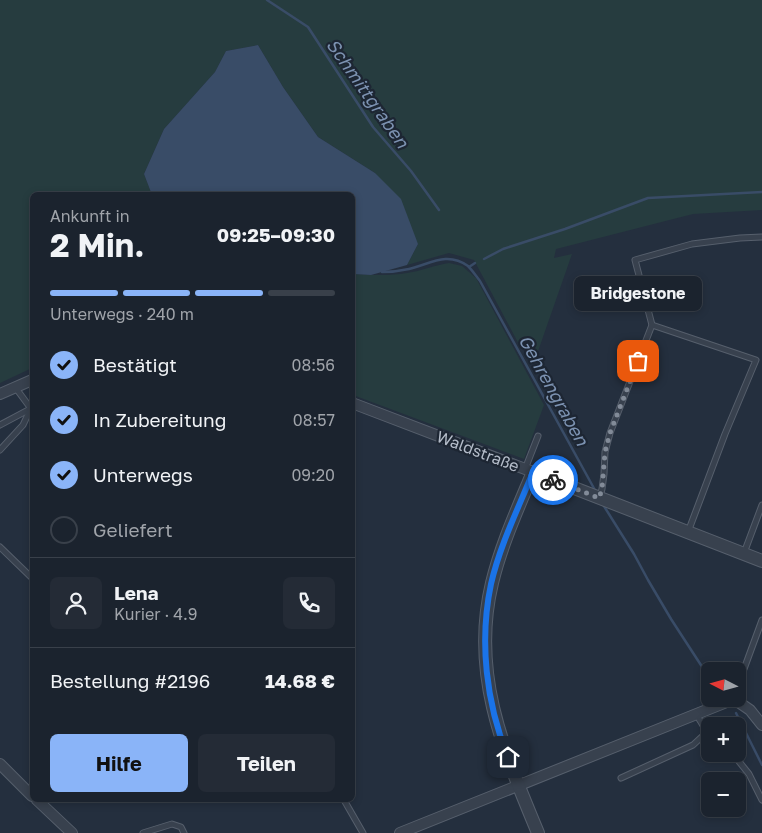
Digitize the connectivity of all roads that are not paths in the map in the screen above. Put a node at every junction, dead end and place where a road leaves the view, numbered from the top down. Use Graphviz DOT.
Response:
graph roads {
  1 [pos="762,237"];
  2 [pos="652,324"];
  3 [pos="30,381"];
  4 [pos="15,387"];
  5 [pos="0,394"];
  6 [pos="355,403"];
  7 [pos="30,406"];
  8 [pos="30,410"];
  9 [pos="30,413"];
  10 [pos="0,425"];
  11 [pos="538,436"];
  12 [pos="0,450"];
  13 [pos="529,470"];
  14 [pos="600,497"];
  15 [pos="762,505"];
  16 [pos="688,532"];
  17 [pos="0,547"];
  18 [pos="744,554"];
  19 [pos="762,561"];
  20 [pos="30,576"];
  21 [pos="762,620"];
  22 [pos="746,664"];
  23 [pos="746,707"];
  24 [pos="711,708"];
  25 [pos="696,714"];
  26 [pos="701,721"];
  27 [pos="762,725"];
  28 [pos="701,739"];
  29 [pos="739,762"];
  30 [pos="0,764"];
  31 [pos="621,778"];
  32 [pos="518,784"];
  33 [pos="30,794"];
  34 [pos="762,800"];
  35 [pos="39,802"];
  36 [pos="345,802"];
  37 [pos="72,833"];
  38 [pos="143,833"];
  39 [pos="184,833"];
  40 [pos="362,833"];
  41 [pos="400,833"];
  42 [pos="538,833"];
  1 -- 2 [label="lane"];
  2 -- 14 [label="lane"];
  2 -- 16 [label="lane"];
  3 -- 4 [label="street"];
  4 -- 5 [label="street"];
  4 -- 7 [label="lane"];
  6 -- 13 [label="street, Waldstraße"];
  8 -- 10 [label="lane"];
  9 -- 12 [label="lane"];
  11 -- 13 [label="lane"];
  13 -- 14 [label="street, Waldstraße"];
  13 -- 32 [label="street"];
  14 -- 16 [label="street, Waldstraße"];
  15 -- 18 [label="lane"];
  16 -- 18 [label="street, Waldstraße"];
  17 -- 20 [label="lane"];
  18 -- 19 [label="street, Waldstraße"];
  21 -- 22 [label="lane"];
  23 -- 27 [label="street"];
  24 -- 25 [label="street"];
  25 -- 26 [label="lane"];
  25 -- 32 [label="street"];
  28 -- 31 [label="lane"];
  29 -- 34 [label="lane"];
  30 -- 33 [label="street"];
  32 -- 41 [label="street"];
  32 -- 42 [label="street"];
  35 -- 37 [label="street"];
  36 -- 40 [label="lane"];
  38 -- 39 [label="lane"];
}
